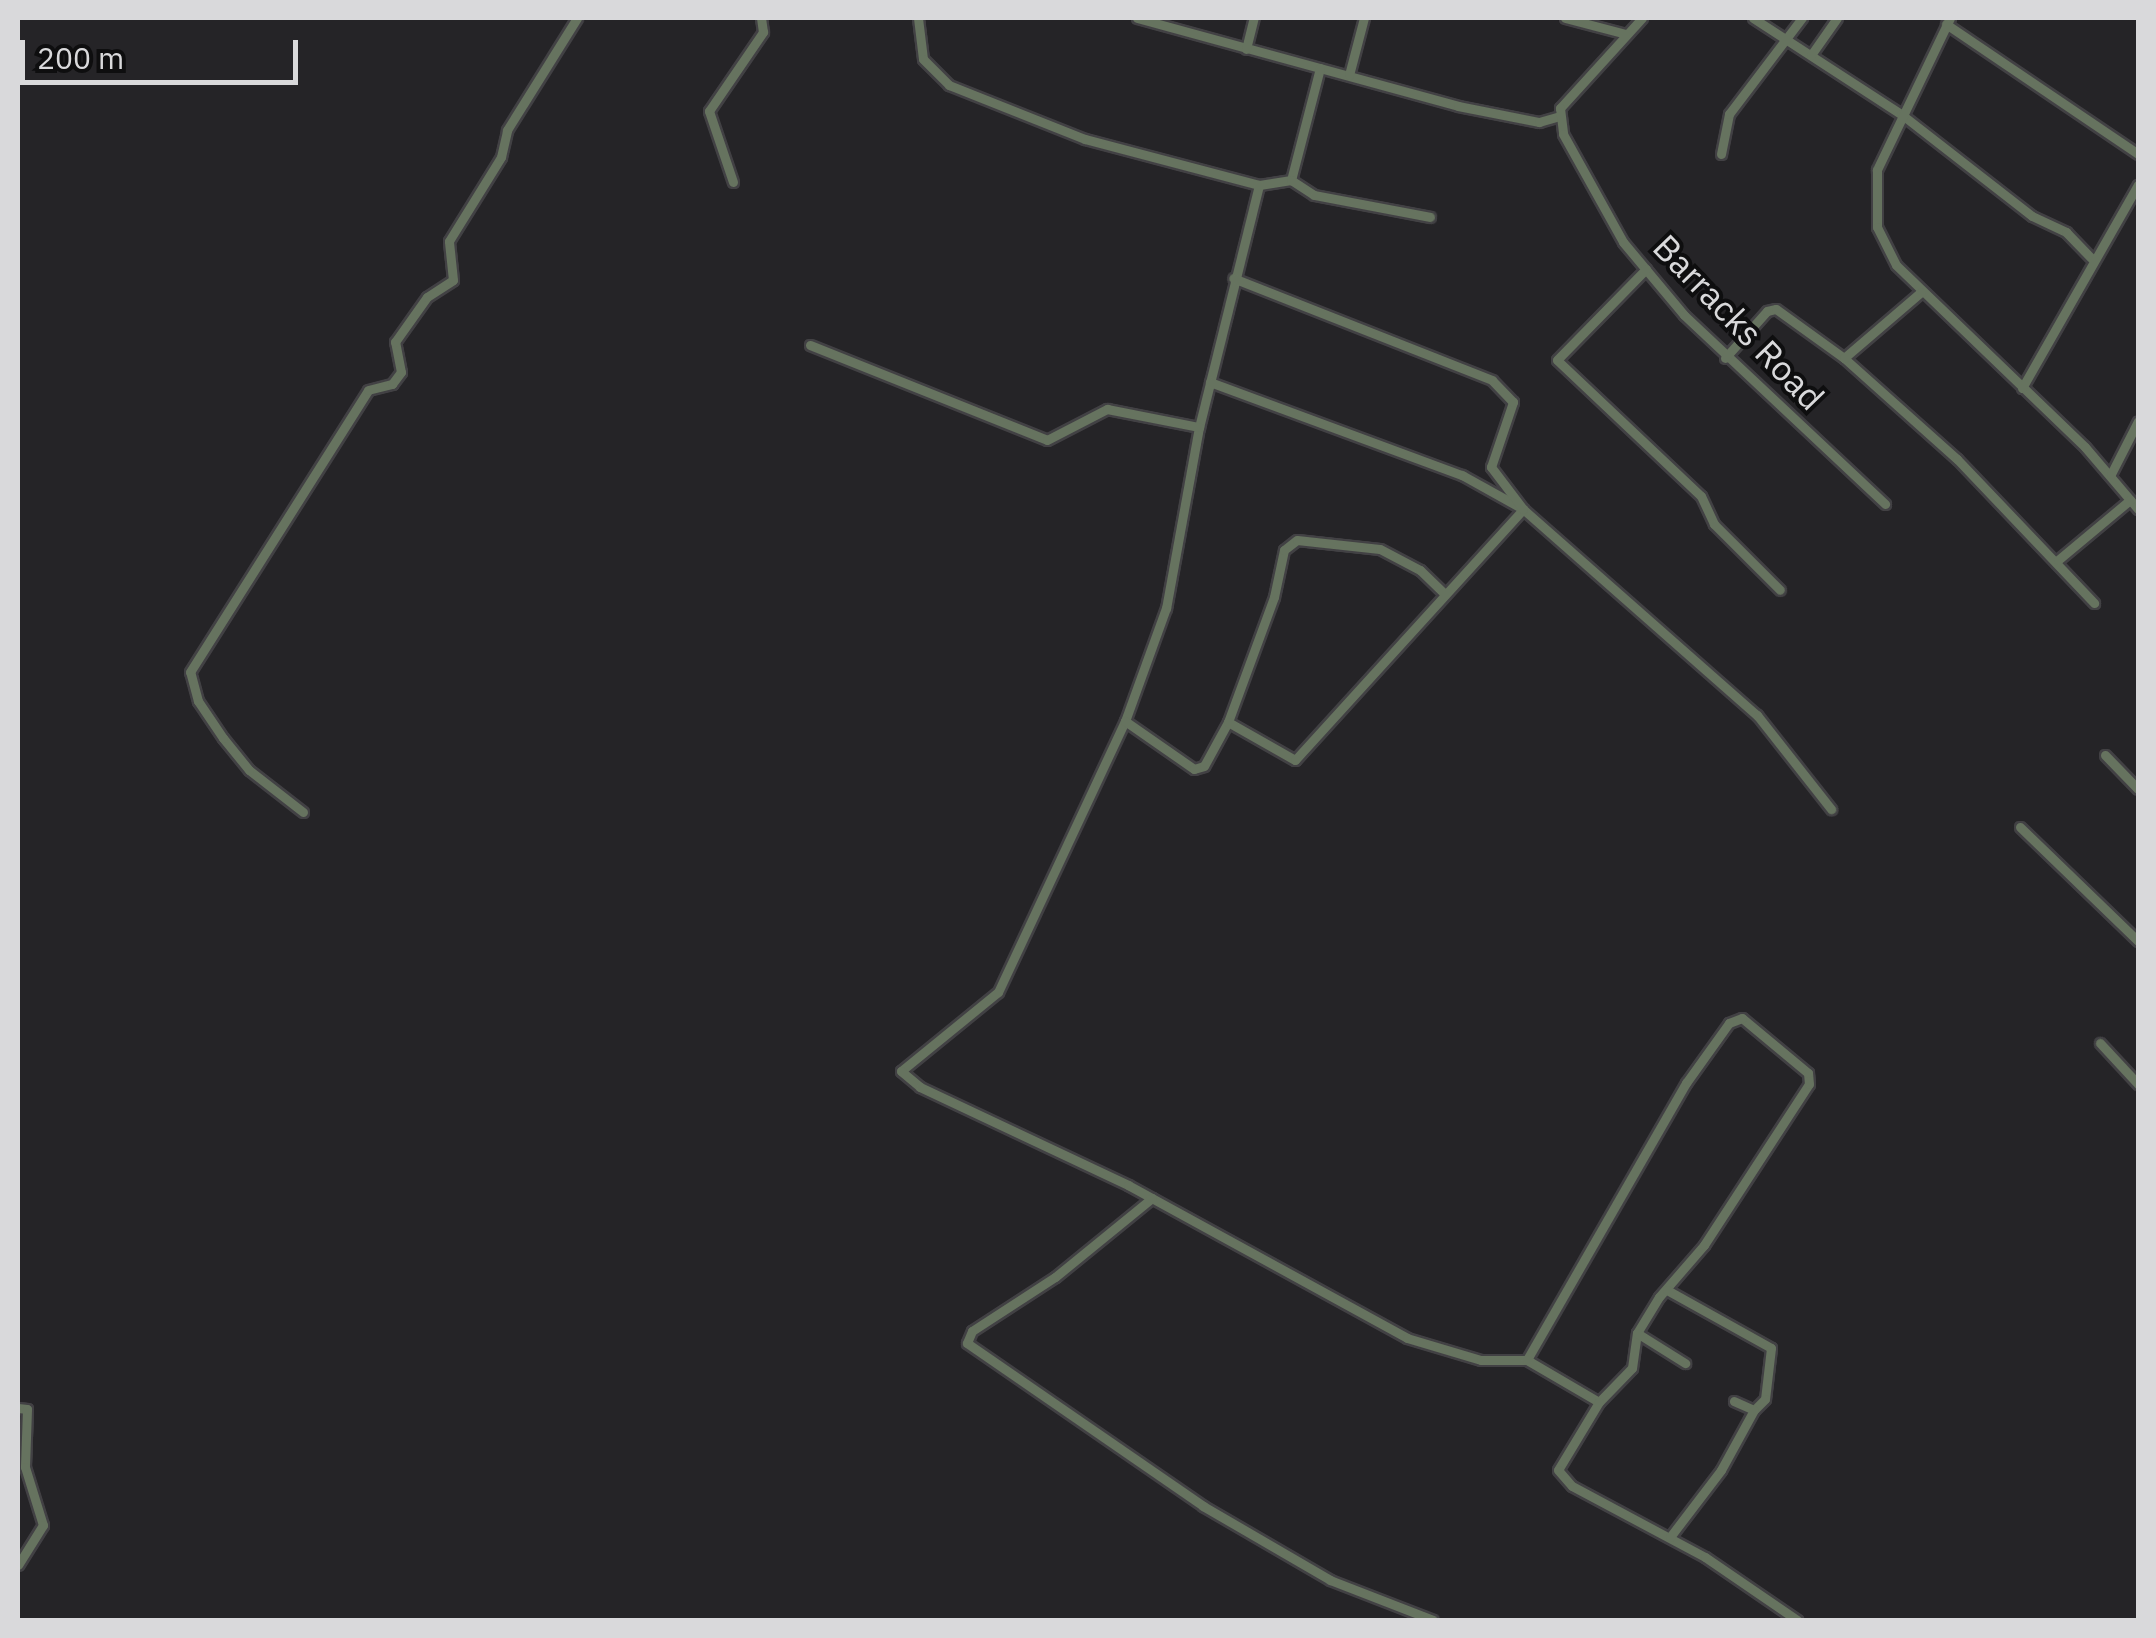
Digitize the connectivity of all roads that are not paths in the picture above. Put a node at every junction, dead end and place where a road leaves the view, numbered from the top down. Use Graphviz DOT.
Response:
graph roads {
  1 [pos="577,18"];
  2 [pos="761,18"];
  3 [pos="918,18"];
  4 [pos="1136,18"];
  5 [pos="1254,18"];
  6 [pos="1364,18"];
  7 [pos="1566,18"];
  8 [pos="1642,18"];
  9 [pos="1753,18"];
  10 [pos="1802,18"];
  11 [pos="1837,18"];
  12 [pos="1948,21"];
  13 [pos="1626,34"];
  14 [pos="1786,38"];
  15 [pos="1246,49"];
  16 [pos="1811,55"];
  17 [pos="1320,68"];
  18 [pos="1349,75"];
  19 [pos="1902,114"];
  20 [pos="1557,117"];
  21 [pos="1721,154"];
  22 [pos="2138,154"];
  23 [pos="1291,180"];
  24 [pos="733,182"];
  25 [pos="1259,185"];
  26 [pos="2138,185"];
  27 [pos="1430,218"];
  28 [pos="2091,258"];
  29 [pos="1646,269"];
  30 [pos="1233,278"];
  31 [pos="1921,292"];
  32 [pos="810,345"];
  33 [pos="1726,358"];
  34 [pos="1844,358"];
  35 [pos="1210,382"];
  36 [pos="2022,388"];
  37 [pos="2138,420"];
  38 [pos="1199,428"];
  39 [pos="2110,474"];
  40 [pos="2130,500"];
  41 [pos="1884,504"];
  42 [pos="1523,509"];
  43 [pos="2138,509"];
  44 [pos="2058,560"];
  45 [pos="1780,590"];
  46 [pos="1444,594"];
  47 [pos="2094,603"];
  48 [pos="1125,721"];
  49 [pos="1228,722"];
  50 [pos="2105,755"];
  51 [pos="2138,788"];
  52 [pos="1831,809"];
  53 [pos="303,812"];
  54 [pos="2020,827"];
  55 [pos="2138,941"];
  56 [pos="2100,1043"];
  57 [pos="2138,1084"];
  58 [pos="1152,1198"];
  59 [pos="1667,1290"];
  60 [pos="1637,1334"];
  61 [pos="1527,1360"];
  62 [pos="1685,1363"];
  63 [pos="1600,1402"];
  64 [pos="1734,1402"];
  65 [pos="18,1408"];
  66 [pos="1754,1410"];
  67 [pos="1670,1537"];
  68 [pos="18,1565"];
  69 [pos="1434,1620"];
  70 [pos="1797,1620"];
  1 -- 53 [label="street"];
  2 -- 24 [label="street"];
  3 -- 25 [label="street"];
  4 -- 15 [label="street"];
  5 -- 15 [label="street"];
  6 -- 18 [label="street"];
  7 -- 13 [label="street"];
  8 -- 13 [label="street"];
  9 -- 14 [label="street"];
  10 -- 14 [label="street"];
  11 -- 16 [label="street"];
  12 -- 19 [label="street"];
  12 -- 22 [label="street"];
  13 -- 20 [label="street"];
  14 -- 16 [label="street"];
  14 -- 21 [label="street"];
  15 -- 17 [label="street"];
  16 -- 19 [label="street"];
  17 -- 18 [label="street"];
  17 -- 23 [label="street"];
  18 -- 20 [label="street"];
  19 -- 28 [label="street"];
  19 -- 31 [label="street"];
  20 -- 29 [label="street, Barracks Road"];
  23 -- 25 [label="street"];
  23 -- 27 [label="street"];
  25 -- 30 [label="street"];
  26 -- 28 [label="street"];
  28 -- 36 [label="street"];
  29 -- 33 [label="street, Barracks Road"];
  29 -- 45 [label="street"];
  30 -- 35 [label="street"];
  30 -- 42 [label="street"];
  31 -- 34 [label="street"];
  31 -- 36 [label="street"];
  32 -- 38 [label="street"];
  33 -- 34 [label="street"];
  33 -- 41 [label="street, Barracks Road"];
  34 -- 44 [label="street"];
  35 -- 38 [label="street"];
  35 -- 42 [label="street"];
  36 -- 39 [label="street"];
  37 -- 39 [label="street"];
  38 -- 48 [label="street"];
  39 -- 40 [label="street"];
  40 -- 43 [label="street"];
  40 -- 44 [label="street"];
  42 -- 46 [label="street"];
  42 -- 52 [label="street"];
  44 -- 47 [label="street"];
  46 -- 49 [label="street"];
  46 -- 49 [label="street"];
  48 -- 49 [label="street"];
  48 -- 58 [label="street"];
  50 -- 51 [label="street"];
  54 -- 55 [label="street"];
  56 -- 57 [label="street"];
  58 -- 61 [label="street"];
  58 -- 69 [label="street"];
  59 -- 60 [label="street"];
  59 -- 61 [label="street"];
  59 -- 66 [label="street"];
  60 -- 62 [label="street"];
  60 -- 63 [label="street"];
  61 -- 63 [label="street"];
  63 -- 67 [label="street"];
  64 -- 66 [label="street"];
  65 -- 68 [label="street"];
  66 -- 67 [label="street"];
  67 -- 70 [label="street"];
}
